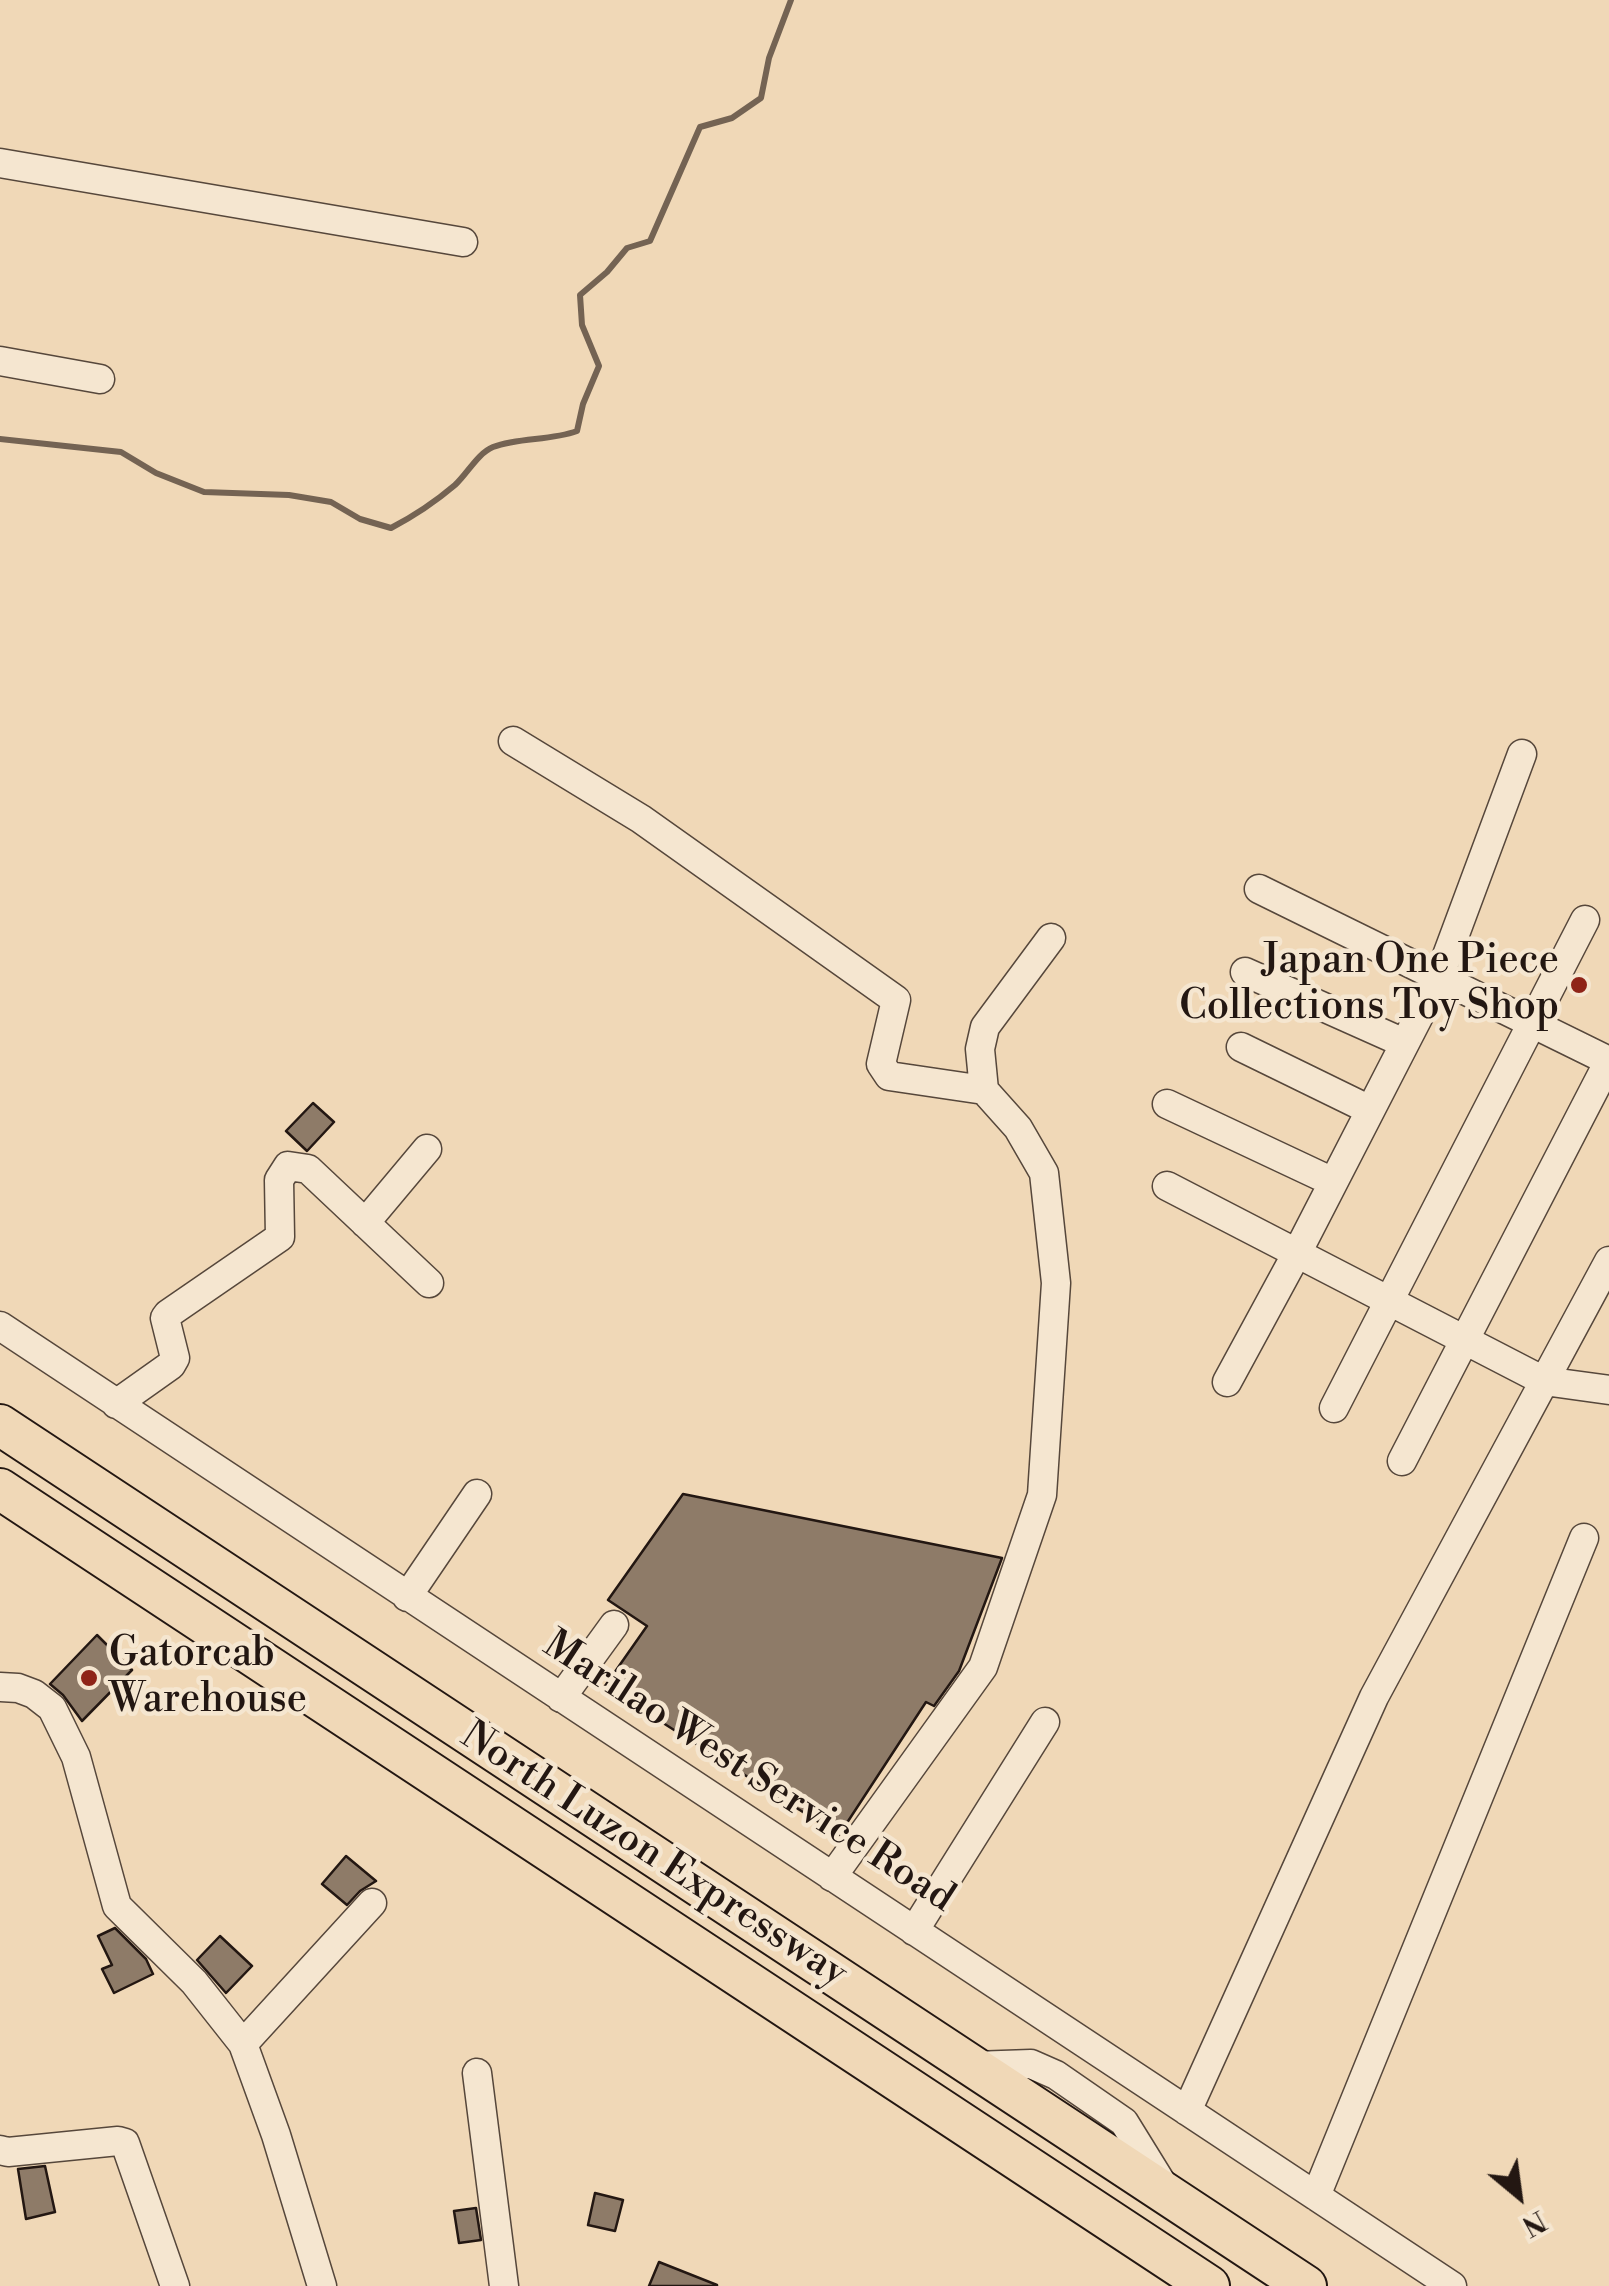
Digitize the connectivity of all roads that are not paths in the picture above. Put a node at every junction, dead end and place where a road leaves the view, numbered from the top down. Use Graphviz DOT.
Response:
graph roads {
  1 [pos="0,163"];
  2 [pos="463,242"];
  3 [pos="0,361"];
  4 [pos="100,379"];
  5 [pos="513,741"];
  6 [pos="1522,754"];
  7 [pos="1259,889"];
  8 [pos="1585,920"];
  9 [pos="1051,938"];
  10 [pos="1245,972"];
  11 [pos="1438,977"];
  12 [pos="1533,1024"];
  13 [pos="1404,1044"];
  14 [pos="1241,1047"];
  15 [pos="1609,1061"];
  16 [pos="984,1090"];
  17 [pos="1168,1104"];
  18 [pos="1370,1110"];
  19 [pos="428,1149"];
  20 [pos="1334,1182"];
  21 [pos="1167,1186"];
  22 [pos="365,1223"];
  23 [pos="1297,1253"];
  24 [pos="1609,1261"];
  25 [pos="428,1283"];
  26 [pos="1388,1302"];
  27 [pos="0,1326"];
  28 [pos="1464,1340"];
  29 [pos="1544,1381"];
  30 [pos="1227,1382"];
  31 [pos="1609,1390"];
  32 [pos="116,1404"];
  33 [pos="1334,1408"];
  34 [pos="0,1426"];
  35 [pos="1402,1461"];
  36 [pos="0,1488"];
  37 [pos="476,1494"];
  38 [pos="1584,1538"];
  39 [pos="408,1596"];
  40 [pos="614,1625"];
  41 [pos="0,1687"];
  42 [pos="561,1698"];
  43 [pos="1045,1722"];
  44 [pos="832,1876"];
  45 [pos="372,1903"];
  46 [pos="914,1931"];
  47 [pos="243,2044"];
  48 [pos="477,2074"];
  49 [pos="1187,2112"];
  50 [pos="0,2150"];
  51 [pos="1316,2196"];
  52 [pos="175,2286"];
  53 [pos="322,2286"];
  54 [pos="504,2286"];
  55 [pos="1209,2286"];
  56 [pos="1306,2286"];
  57 [pos="1452,2286"];
  1 -- 2 [label="street"];
  3 -- 4 [label="street"];
  5 -- 16 [label="street"];
  6 -- 11 [label="street"];
  7 -- 11 [label="street"];
  8 -- 12 [label="street"];
  9 -- 16 [label="street"];
  10 -- 13 [label="street"];
  11 -- 12 [label="street"];
  11 -- 13 [label="street"];
  12 -- 15 [label="street"];
  12 -- 26 [label="street"];
  13 -- 18 [label="street"];
  14 -- 18 [label="street"];
  15 -- 28 [label="street"];
  16 -- 44 [label="street"];
  17 -- 20 [label="street"];
  18 -- 20 [label="street"];
  19 -- 22 [label="street"];
  20 -- 23 [label="street"];
  21 -- 23 [label="street"];
  22 -- 25 [label="street"];
  22 -- 32 [label="street"];
  23 -- 26 [label="street"];
  23 -- 30 [label="street"];
  24 -- 29 [label="street"];
  26 -- 28 [label="street"];
  26 -- 33 [label="street"];
  27 -- 32 [label="street, Marilao West Service Road"];
  28 -- 29 [label="street"];
  28 -- 35 [label="street"];
  29 -- 31 [label="street"];
  29 -- 49 [label="street"];
  32 -- 39 [label="street, Marilao West Service Road"];
  34 -- 56 [label="highway, North Luzon Expressway"];
  36 -- 55 [label="highway, North Luzon Expressway"];
  37 -- 39 [label="street"];
  38 -- 51 [label="street"];
  39 -- 42 [label="street, Marilao West Service Road"];
  40 -- 42 [label="street"];
  41 -- 47 [label="street"];
  42 -- 44 [label="street, Marilao West Service Road"];
  43 -- 46 [label="street"];
  44 -- 46 [label="street, Marilao West Service Road"];
  45 -- 47 [label="street"];
  46 -- 49 [label="street, Marilao West Service Road"];
  47 -- 53 [label="street"];
  48 -- 54 [label="street"];
  49 -- 51 [label="street, Marilao West Service Road"];
  50 -- 52 [label="street"];
  51 -- 57 [label="street, Marilao West Service Road"];
}
